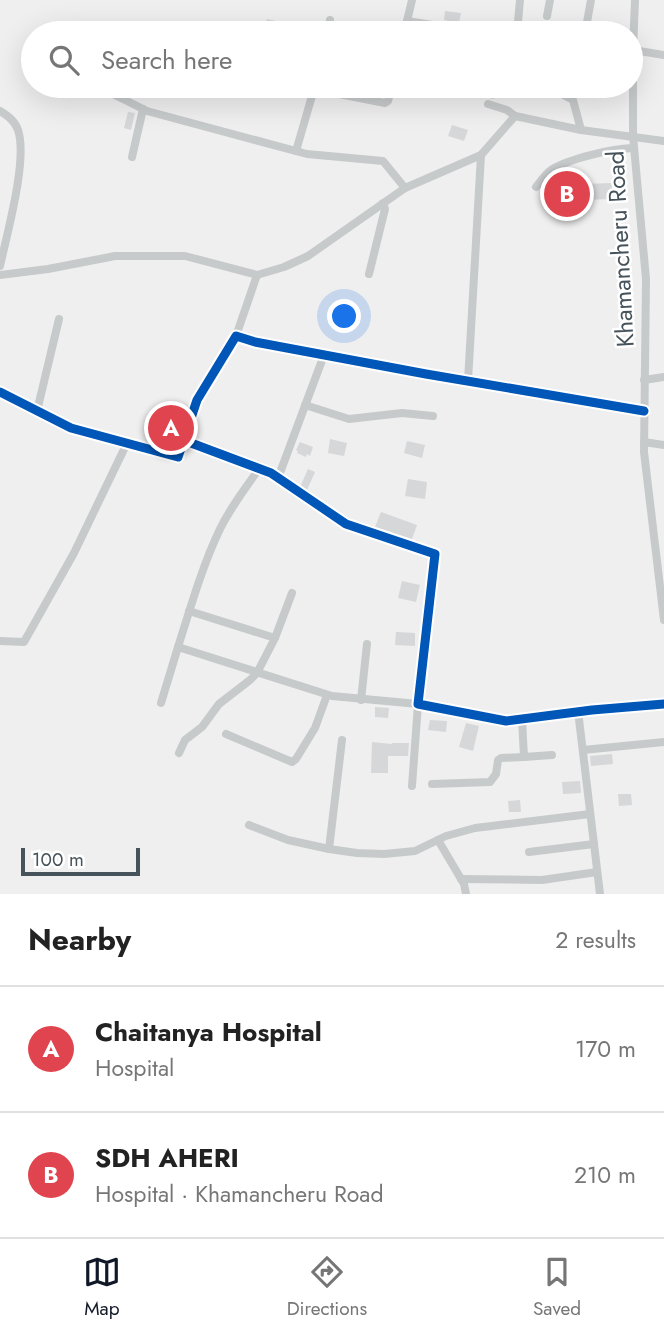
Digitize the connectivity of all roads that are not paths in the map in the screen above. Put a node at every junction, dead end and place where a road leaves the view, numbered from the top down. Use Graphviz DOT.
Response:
graph roads {
  1 [pos="412,0"];
  2 [pos="520,0"];
  3 [pos="550,0"];
  4 [pos="591,0"];
  5 [pos="635,0"];
  6 [pos="547,16"];
  7 [pos="407,21"];
  8 [pos="518,21"];
  9 [pos="587,21"];
  10 [pos="634,21"];
  11 [pos="643,52"];
  12 [pos="664,55"];
  13 [pos="121,98"];
  14 [pos="311,98"];
  15 [pos="363,98"];
  16 [pos="389,98"];
  17 [pos="572,98"];
  18 [pos="633,98"];
  19 [pos="488,104"];
  20 [pos="143,109"];
  21 [pos="0,111"];
  22 [pos="515,116"];
  23 [pos="582,130"];
  24 [pos="633,136"];
  25 [pos="664,141"];
  26 [pos="634,148"];
  27 [pos="296,151"];
  28 [pos="481,155"];
  29 [pos="132,157"];
  30 [pos="536,187"];
  31 [pos="405,188"];
  32 [pos="383,204"];
  33 [pos="0,266"];
  34 [pos="369,274"];
  35 [pos="0,275"];
  36 [pos="257,275"];
  37 [pos="59,319"];
  38 [pos="236,335"];
  39 [pos="324,355"];
  40 [pos="664,377"];
  41 [pos="644,380"];
  42 [pos="468,381"];
  43 [pos="0,392"];
  44 [pos="305,405"];
  45 [pos="37,411"];
  46 [pos="644,411"];
  47 [pos="433,416"];
  48 [pos="183,440"];
  49 [pos="644,442"];
  50 [pos="127,443"];
  51 [pos="664,445"];
  52 [pos="259,469"];
  53 [pos="278,478"];
  54 [pos="292,593"];
  55 [pos="662,595"];
  56 [pos="189,611"];
  57 [pos="664,620"];
  58 [pos="275,638"];
  59 [pos="0,641"];
  60 [pos="367,643"];
  61 [pos="178,647"];
  62 [pos="257,673"];
  63 [pos="327,695"];
  64 [pos="361,700"];
  65 [pos="161,703"];
  66 [pos="418,704"];
  67 [pos="664,704"];
  68 [pos="578,711"];
  69 [pos="522,719"];
  70 [pos="226,734"];
  71 [pos="342,740"];
  72 [pos="664,742"];
  73 [pos="583,750"];
  74 [pos="179,753"];
  75 [pos="552,755"];
  76 [pos="524,757"];
  77 [pos="432,784"];
  78 [pos="412,786"];
  79 [pos="590,814"];
  80 [pos="249,825"];
  81 [pos="438,840"];
  82 [pos="594,844"];
  83 [pos="329,849"];
  84 [pos="528,852"];
  85 [pos="597,872"];
  86 [pos="461,879"];
  87 [pos="466,894"];
  88 [pos="600,894"];
  1 -- 7 [label="street"];
  2 -- 8 [label="street"];
  3 -- 6 [label="street"];
  4 -- 9 [label="street"];
  5 -- 10 [label="street, Khamancheru Road"];
  11 -- 12 [label="street"];
  13 -- 20 [label="street"];
  14 -- 27 [label="street"];
  15 -- 16 [label="street"];
  17 -- 23 [label="street"];
  18 -- 24 [label="street, Khamancheru Road"];
  19 -- 22 [label="street"];
  20 -- 27 [label="street"];
  20 -- 29 [label="street"];
  21 -- 33 [label="street"];
  22 -- 23 [label="street"];
  22 -- 28 [label="street"];
  23 -- 24 [label="street"];
  24 -- 25 [label="street"];
  24 -- 26 [label="street, Khamancheru Road"];
  26 -- 30 [label="street"];
  26 -- 41 [label="street, Khamancheru Road"];
  27 -- 31 [label="street"];
  28 -- 31 [label="street"];
  28 -- 42 [label="street"];
  31 -- 32 [label="street"];
  32 -- 34 [label="street"];
  32 -- 36 [label="street"];
  35 -- 36 [label="street"];
  36 -- 38 [label="street"];
  37 -- 45 [label="street"];
  38 -- 39 [label="street"];
  38 -- 48 [label="street"];
  39 -- 42 [label="street"];
  39 -- 44 [label="street"];
  40 -- 41 [label="street"];
  41 -- 46 [label="street, Khamancheru Road"];
  42 -- 46 [label="street"];
  43 -- 45 [label="street"];
  44 -- 47 [label="street"];
  44 -- 53 [label="street"];
  45 -- 50 [label="street"];
  46 -- 49 [label="street, Khamancheru Road"];
  48 -- 50 [label="street"];
  48 -- 52 [label="street"];
  49 -- 51 [label="street"];
  49 -- 55 [label="street, Khamancheru Road"];
  50 -- 59 [label="street"];
  52 -- 53 [label="street"];
  52 -- 56 [label="street"];
  53 -- 66 [label="street"];
  54 -- 58 [label="street"];
  55 -- 57 [label="street, Khamancheru Road"];
  56 -- 58 [label="street"];
  56 -- 61 [label="street"];
  58 -- 62 [label="street"];
  60 -- 64 [label="street"];
  61 -- 62 [label="street"];
  61 -- 65 [label="street"];
  62 -- 63 [label="street"];
  62 -- 74 [label="street"];
  63 -- 64 [label="street"];
  63 -- 70 [label="street"];
  64 -- 66 [label="street"];
  66 -- 69 [label="street"];
  66 -- 78 [label="street"];
  67 -- 68 [label="street"];
  68 -- 69 [label="street"];
  68 -- 73 [label="street"];
  69 -- 76 [label="street"];
  71 -- 83 [label="street"];
  72 -- 73 [label="street"];
  73 -- 79 [label="street"];
  75 -- 76 [label="street"];
  76 -- 77 [label="street"];
  79 -- 81 [label="street"];
  79 -- 82 [label="street"];
  80 -- 83 [label="street"];
  81 -- 83 [label="street"];
  81 -- 86 [label="street"];
  82 -- 84 [label="street"];
  82 -- 85 [label="street"];
  85 -- 86 [label="street"];
  85 -- 88 [label="street"];
  86 -- 87 [label="street"];
}
